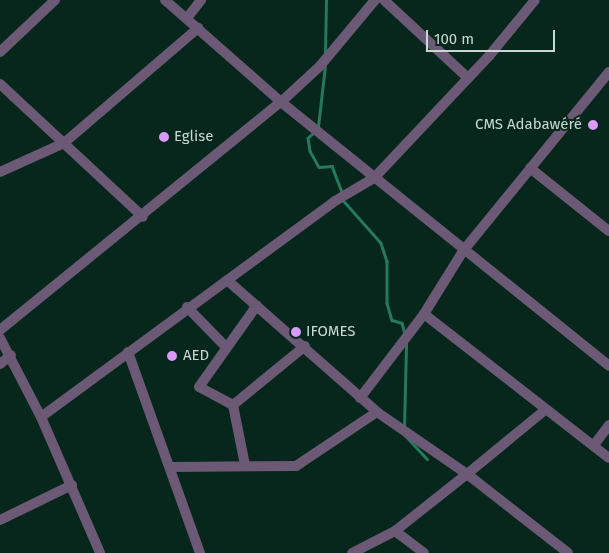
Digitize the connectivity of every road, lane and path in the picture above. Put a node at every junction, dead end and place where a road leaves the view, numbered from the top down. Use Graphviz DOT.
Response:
graph roads {
  1 [pos="55,0"];
  2 [pos="165,0"];
  3 [pos="201,0"];
  4 [pos="375,0"];
  5 [pos="384,0"];
  6 [pos="535,0"];
  7 [pos="187,18"];
  8 [pos="198,28"];
  9 [pos="0,52"];
  10 [pos="609,72"];
  11 [pos="468,78"];
  12 [pos="0,84"];
  13 [pos="281,102"];
  14 [pos="64,142"];
  15 [pos="530,168"];
  16 [pos="0,172"];
  17 [pos="374,178"];
  18 [pos="143,217"];
  19 [pos="609,231"];
  20 [pos="463,251"];
  21 [pos="226,280"];
  22 [pos="257,305"];
  23 [pos="187,307"];
  24 [pos="424,314"];
  25 [pos="0,330"];
  26 [pos="0,338"];
  27 [pos="225,346"];
  28 [pos="305,346"];
  29 [pos="128,352"];
  30 [pos="11,355"];
  31 [pos="0,364"];
  32 [pos="609,366"];
  33 [pos="360,398"];
  34 [pos="233,405"];
  35 [pos="545,410"];
  36 [pos="376,412"];
  37 [pos="41,417"];
  38 [pos="609,425"];
  39 [pos="594,445"];
  40 [pos="609,458"];
  41 [pos="245,465"];
  42 [pos="171,467"];
  43 [pos="467,474"];
  44 [pos="72,484"];
  45 [pos="0,520"];
  46 [pos="395,531"];
  47 [pos="100,553"];
  48 [pos="200,553"];
  49 [pos="352,553"];
  50 [pos="424,553"];
  51 [pos="568,553"];
  1 -- 9 [label="street"];
  2 -- 7 [label="street"];
  3 -- 7 [label="street"];
  4 -- 13 [label="street"];
  5 -- 11 [label="street"];
  6 -- 11 [label="street"];
  7 -- 8 [label="street"];
  8 -- 13 [label="street"];
  8 -- 14 [label="street"];
  10 -- 15 [label="street"];
  11 -- 17 [label="street"];
  12 -- 14 [label="street"];
  13 -- 17 [label="street"];
  13 -- 18 [label="street"];
  14 -- 16 [label="street"];
  14 -- 18 [label="street"];
  15 -- 19 [label="street"];
  15 -- 20 [label="street"];
  17 -- 20 [label="street"];
  17 -- 21 [label="street"];
  18 -- 25 [label="street"];
  20 -- 24 [label="street"];
  20 -- 32 [label="street"];
  21 -- 22 [label="street"];
  21 -- 23 [label="street"];
  22 -- 27 [label="street"];
  22 -- 28 [label="street"];
  23 -- 27 [label="street"];
  23 -- 29 [label="street"];
  24 -- 33 [label="street"];
  24 -- 35 [label="street"];
  26 -- 30 [label="street"];
  27 -- 34 [label="street"];
  28 -- 33 [label="street"];
  28 -- 34 [label="street"];
  29 -- 37 [label="street"];
  29 -- 42 [label="street"];
  30 -- 31 [label="street"];
  30 -- 37 [label="street"];
  33 -- 36 [label="street"];
  34 -- 41 [label="street"];
  35 -- 39 [label="street"];
  35 -- 43 [label="street"];
  36 -- 41 [label="street"];
  36 -- 43 [label="street"];
  37 -- 44 [label="street"];
  38 -- 39 [label="street"];
  39 -- 40 [label="street"];
  41 -- 42 [label="street"];
  42 -- 48 [label="street"];
  43 -- 46 [label="street"];
  43 -- 51 [label="street"];
  44 -- 45 [label="street"];
  44 -- 47 [label="street"];
  46 -- 49 [label="street"];
  46 -- 50 [label="street"];
}
